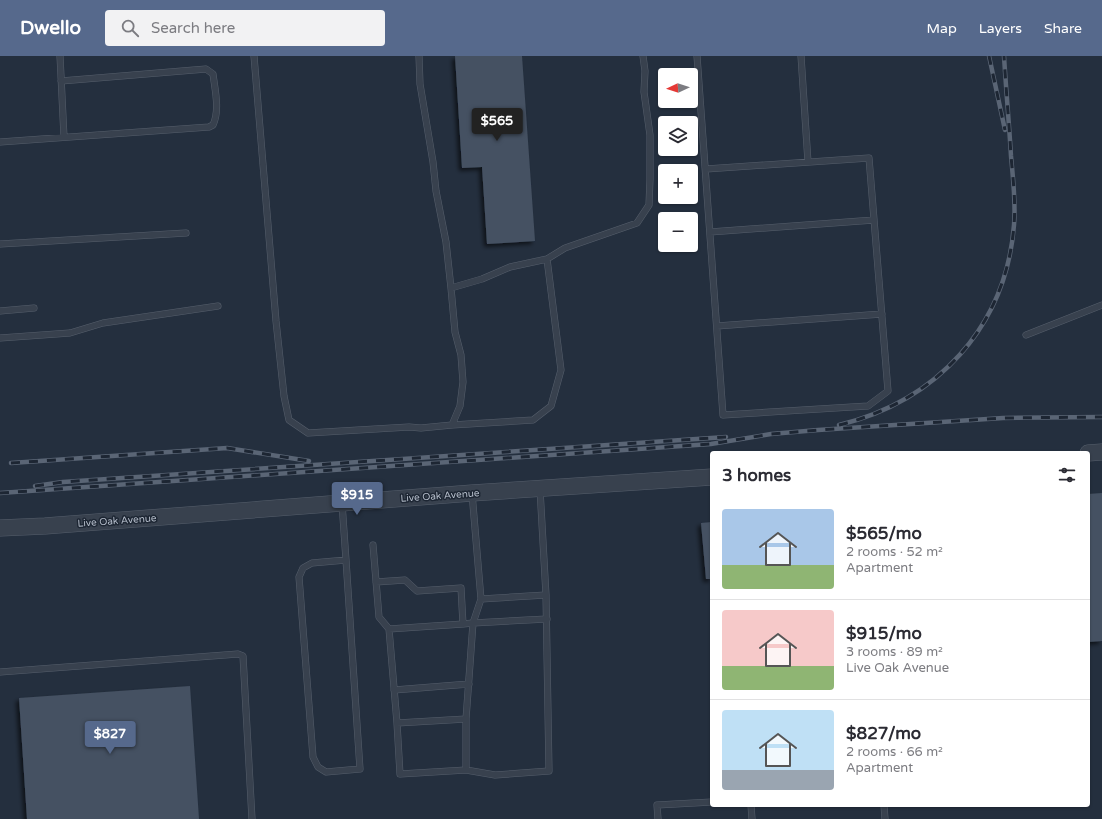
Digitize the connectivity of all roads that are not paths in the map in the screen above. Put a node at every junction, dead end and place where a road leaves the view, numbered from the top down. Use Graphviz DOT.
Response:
graph roads {
  1 [pos="60,56"];
  2 [pos="254,56"];
  3 [pos="419,56"];
  4 [pos="643,56"];
  5 [pos="698,56"];
  6 [pos="801,56"];
  7 [pos="61,81"];
  8 [pos="64,137"];
  9 [pos="0,142"];
  10 [pos="808,162"];
  11 [pos="706,169"];
  12 [pos="874,220"];
  13 [pos="710,232"];
  14 [pos="186,233"];
  15 [pos="0,244"];
  16 [pos="547,259"];
  17 [pos="451,288"];
  18 [pos="1102,305"];
  19 [pos="218,306"];
  20 [pos="34,308"];
  21 [pos="0,310"];
  22 [pos="882,314"];
  23 [pos="717,326"];
  24 [pos="1026,335"];
  25 [pos="0,338"];
  26 [pos="452,425"];
  27 [pos="1102,452"];
  28 [pos="1090,453"];
  29 [pos="710,477"];
  30 [pos="540,489"];
  31 [pos="472,493"];
  32 [pos="342,503"];
  33 [pos="0,528"];
  34 [pos="373,545"];
  35 [pos="346,560"];
  36 [pos="376,582"];
  37 [pos="546,595"];
  38 [pos="481,599"];
  39 [pos="547,619"];
  40 [pos="473,623"];
  41 [pos="463,624"];
  42 [pos="389,629"];
  43 [pos="0,672"];
  44 [pos="469,684"];
  45 [pos="394,690"];
  46 [pos="466,719"];
  47 [pos="397,723"];
  48 [pos="466,770"];
  49 [pos="710,802"];
  50 [pos="752,807"];
  51 [pos="884,807"];
  52 [pos="252,819"];
  53 [pos="658,819"];
  54 [pos="752,819"];
  55 [pos="885,819"];
  1 -- 7 [label="lane"];
  2 -- 26 [label="lane"];
  3 -- 17 [label="lane"];
  4 -- 16 [label="lane"];
  5 -- 11 [label="lane"];
  6 -- 10 [label="lane"];
  7 -- 8 [label="lane"];
  7 -- 8 [label="lane"];
  8 -- 9 [label="lane"];
  10 -- 11 [label="lane"];
  10 -- 12 [label="lane"];
  11 -- 13 [label="lane"];
  12 -- 13 [label="lane"];
  12 -- 22 [label="lane"];
  13 -- 23 [label="lane"];
  14 -- 15 [label="lane"];
  16 -- 17 [label="lane"];
  16 -- 26 [label="lane"];
  17 -- 26 [label="lane"];
  18 -- 24 [label="lane"];
  19 -- 25 [label="lane"];
  20 -- 21 [label="lane"];
  22 -- 23 [label="lane"];
  22 -- 23 [label="lane"];
  27 -- 28 [label="street"];
  29 -- 30 [label="street, Live Oak Avenue"];
  30 -- 31 [label="street, Live Oak Avenue"];
  30 -- 37 [label="lane"];
  31 -- 32 [label="street, Live Oak Avenue"];
  31 -- 38 [label="lane"];
  32 -- 33 [label="street, Live Oak Avenue"];
  32 -- 35 [label="lane"];
  34 -- 36 [label="lane"];
  35 -- 35 [label="lane"];
  36 -- 41 [label="lane"];
  36 -- 42 [label="lane"];
  37 -- 38 [label="lane"];
  37 -- 39 [label="lane"];
  38 -- 40 [label="lane"];
  39 -- 40 [label="lane"];
  39 -- 48 [label="lane"];
  40 -- 41 [label="lane"];
  40 -- 44 [label="lane"];
  41 -- 42 [label="lane"];
  42 -- 45 [label="lane"];
  43 -- 52 [label="lane"];
  44 -- 45 [label="lane"];
  44 -- 46 [label="lane"];
  45 -- 47 [label="lane"];
  46 -- 47 [label="lane"];
  46 -- 48 [label="lane"];
  47 -- 48 [label="lane"];
  49 -- 53 [label="lane"];
  50 -- 54 [label="lane"];
  51 -- 55 [label="lane"];
}
